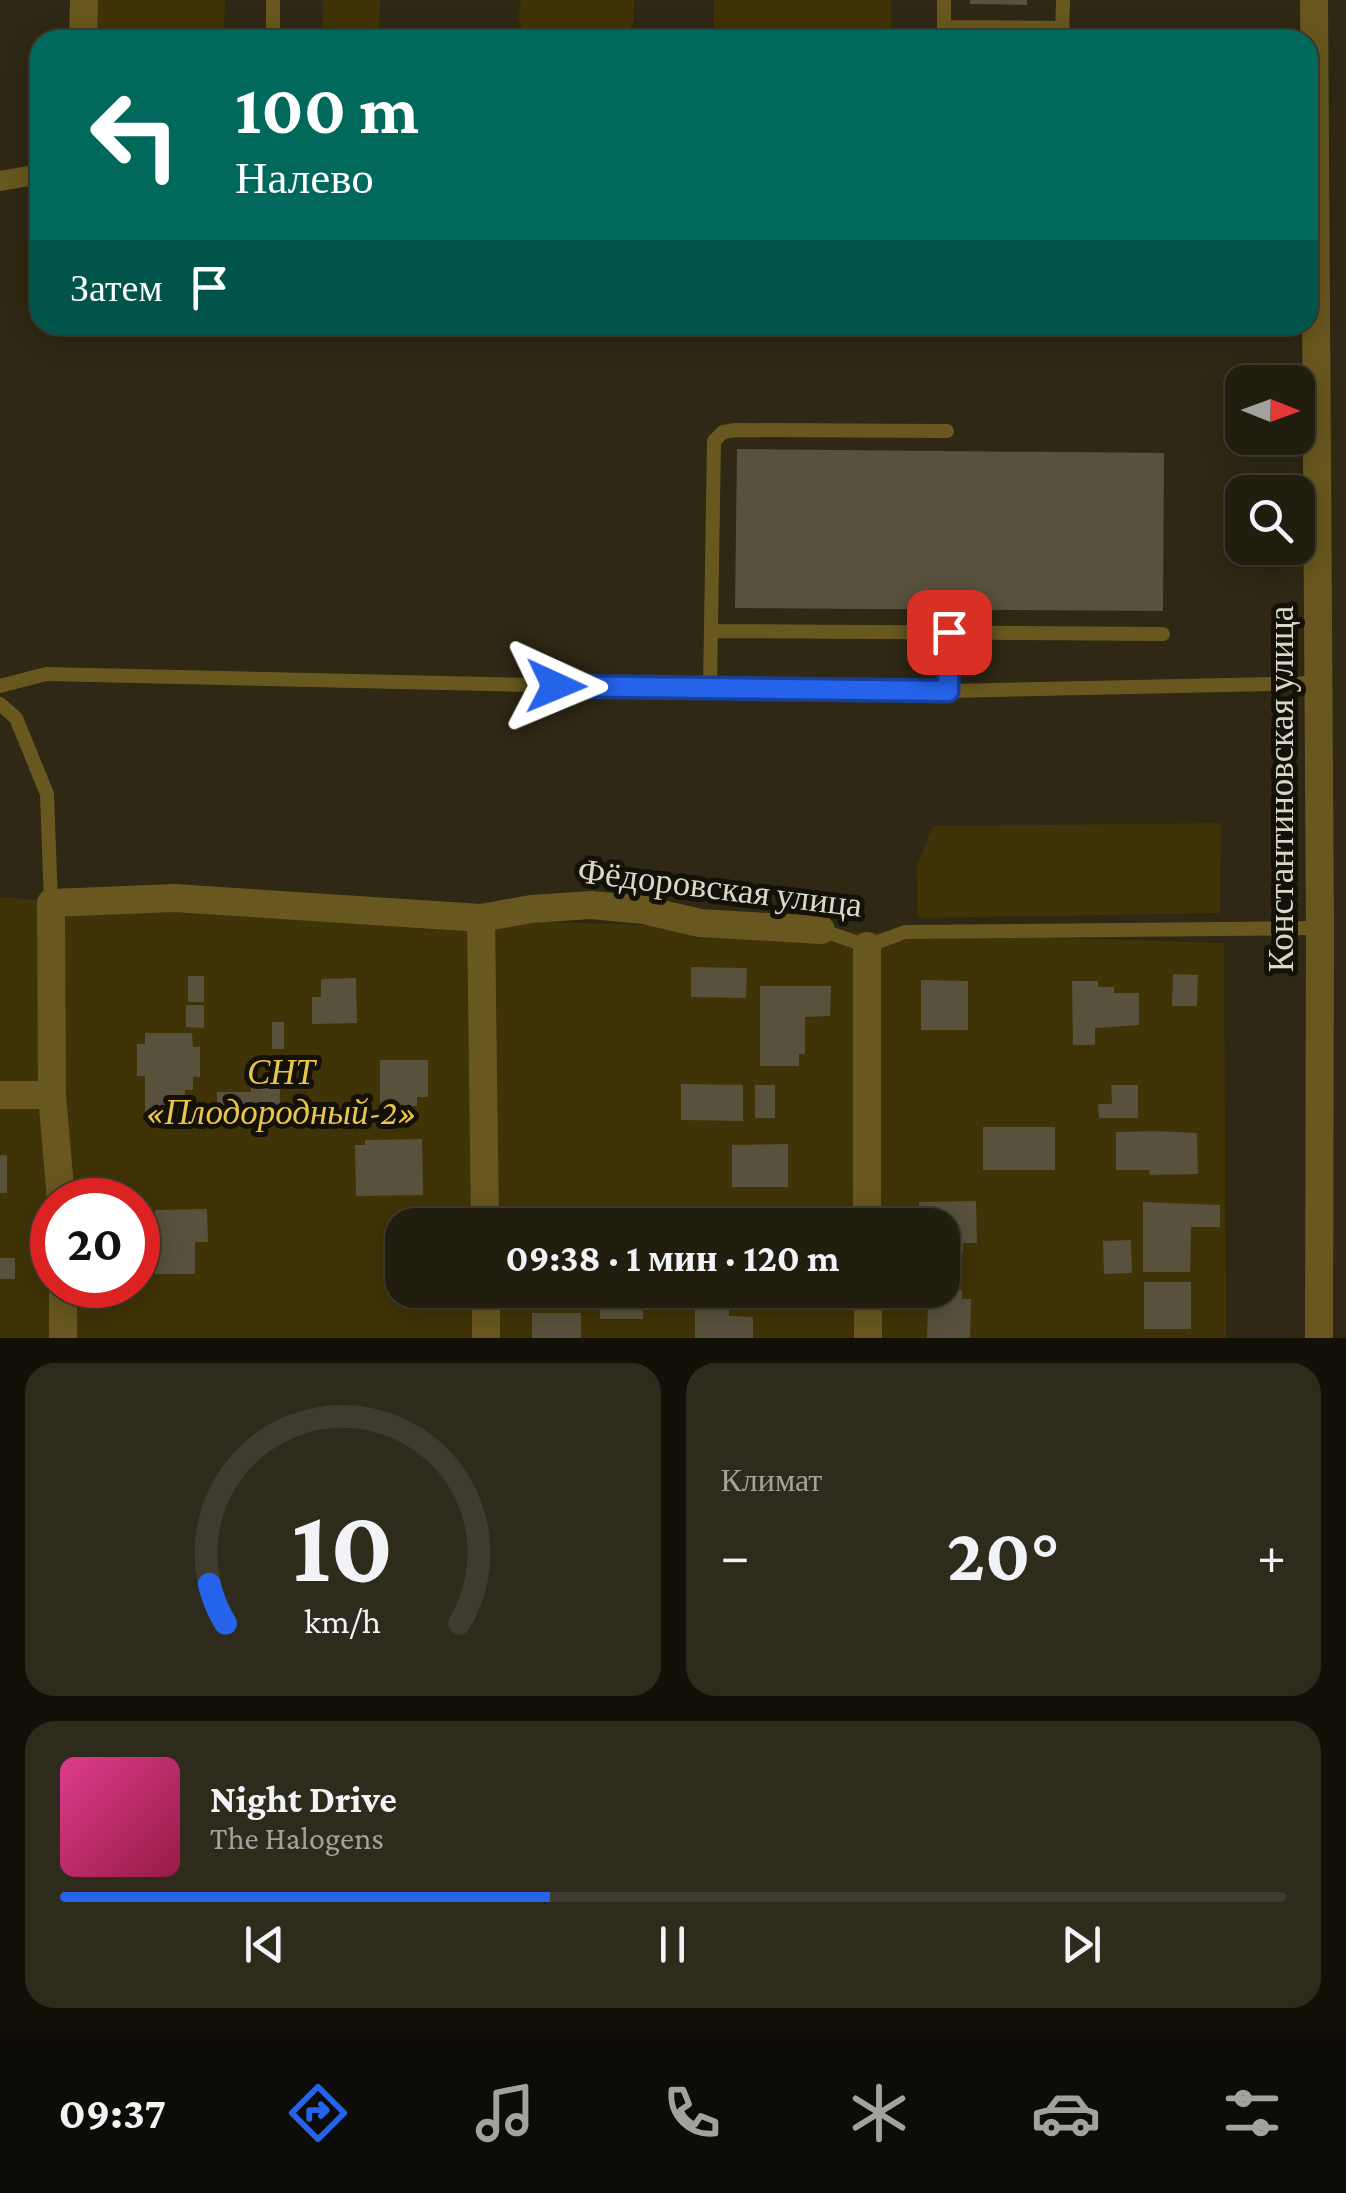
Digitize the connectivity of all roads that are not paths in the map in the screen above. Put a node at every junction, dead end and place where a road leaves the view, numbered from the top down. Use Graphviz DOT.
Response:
graph roads {
  1 [pos="84,0"];
  2 [pos="273,0"];
  3 [pos="944,0"];
  4 [pos="1063,0"];
  5 [pos="1314,0"];
  6 [pos="82,30"];
  7 [pos="273,30"];
  8 [pos="944,30"];
  9 [pos="1062,30"];
  10 [pos="1314,30"];
  11 [pos="30,176"];
  12 [pos="0,181"];
  13 [pos="1316,335"];
  14 [pos="948,431"];
  15 [pos="710,630"];
  16 [pos="949,632"];
  17 [pos="1163,634"];
  18 [pos="1318,683"];
  19 [pos="0,686"];
  20 [pos="710,690"];
  21 [pos="948,691"];
  22 [pos="0,704"];
  23 [pos="51,903"];
  24 [pos="481,918"];
  25 [pos="1320,928"];
  26 [pos="821,930"];
  27 [pos="867,946"];
  28 [pos="0,1095"];
  29 [pos="52,1095"];
  30 [pos="59,1178"];
  31 [pos="485,1208"];
  32 [pos="868,1208"];
  33 [pos="63,1308"];
  34 [pos="486,1308"];
  35 [pos="868,1308"];
  36 [pos="63,1338"];
  37 [pos="486,1338"];
  38 [pos="868,1338"];
  39 [pos="1319,1338"];
  1 -- 6 [label="street"];
  2 -- 7 [label="lane"];
  3 -- 8 [label="lane"];
  4 -- 9 [label="lane"];
  5 -- 10 [label="street, Константиновская улица"];
  11 -- 12 [label="street"];
  13 -- 18 [label="street, Константиновская улица"];
  14 -- 15 [label="lane"];
  15 -- 16 [label="lane"];
  15 -- 20 [label="lane"];
  16 -- 17 [label="lane"];
  16 -- 21 [label="lane"];
  18 -- 21 [label="lane"];
  18 -- 25 [label="street, Константиновская улица"];
  19 -- 20 [label="lane"];
  20 -- 21 [label="lane"];
  22 -- 23 [label="lane"];
  23 -- 24 [label="street, Фёдоровская улица"];
  23 -- 29 [label="street"];
  24 -- 26 [label="street, Фёдоровская улица"];
  24 -- 31 [label="street"];
  25 -- 27 [label="lane, Фёдоровская улица"];
  25 -- 39 [label="street, Константиновская улица"];
  26 -- 27 [label="lane, Фёдоровская улица"];
  27 -- 32 [label="street"];
  28 -- 29 [label="street"];
  29 -- 30 [label="street"];
  33 -- 36 [label="street"];
  34 -- 37 [label="street"];
  35 -- 38 [label="street"];
}
